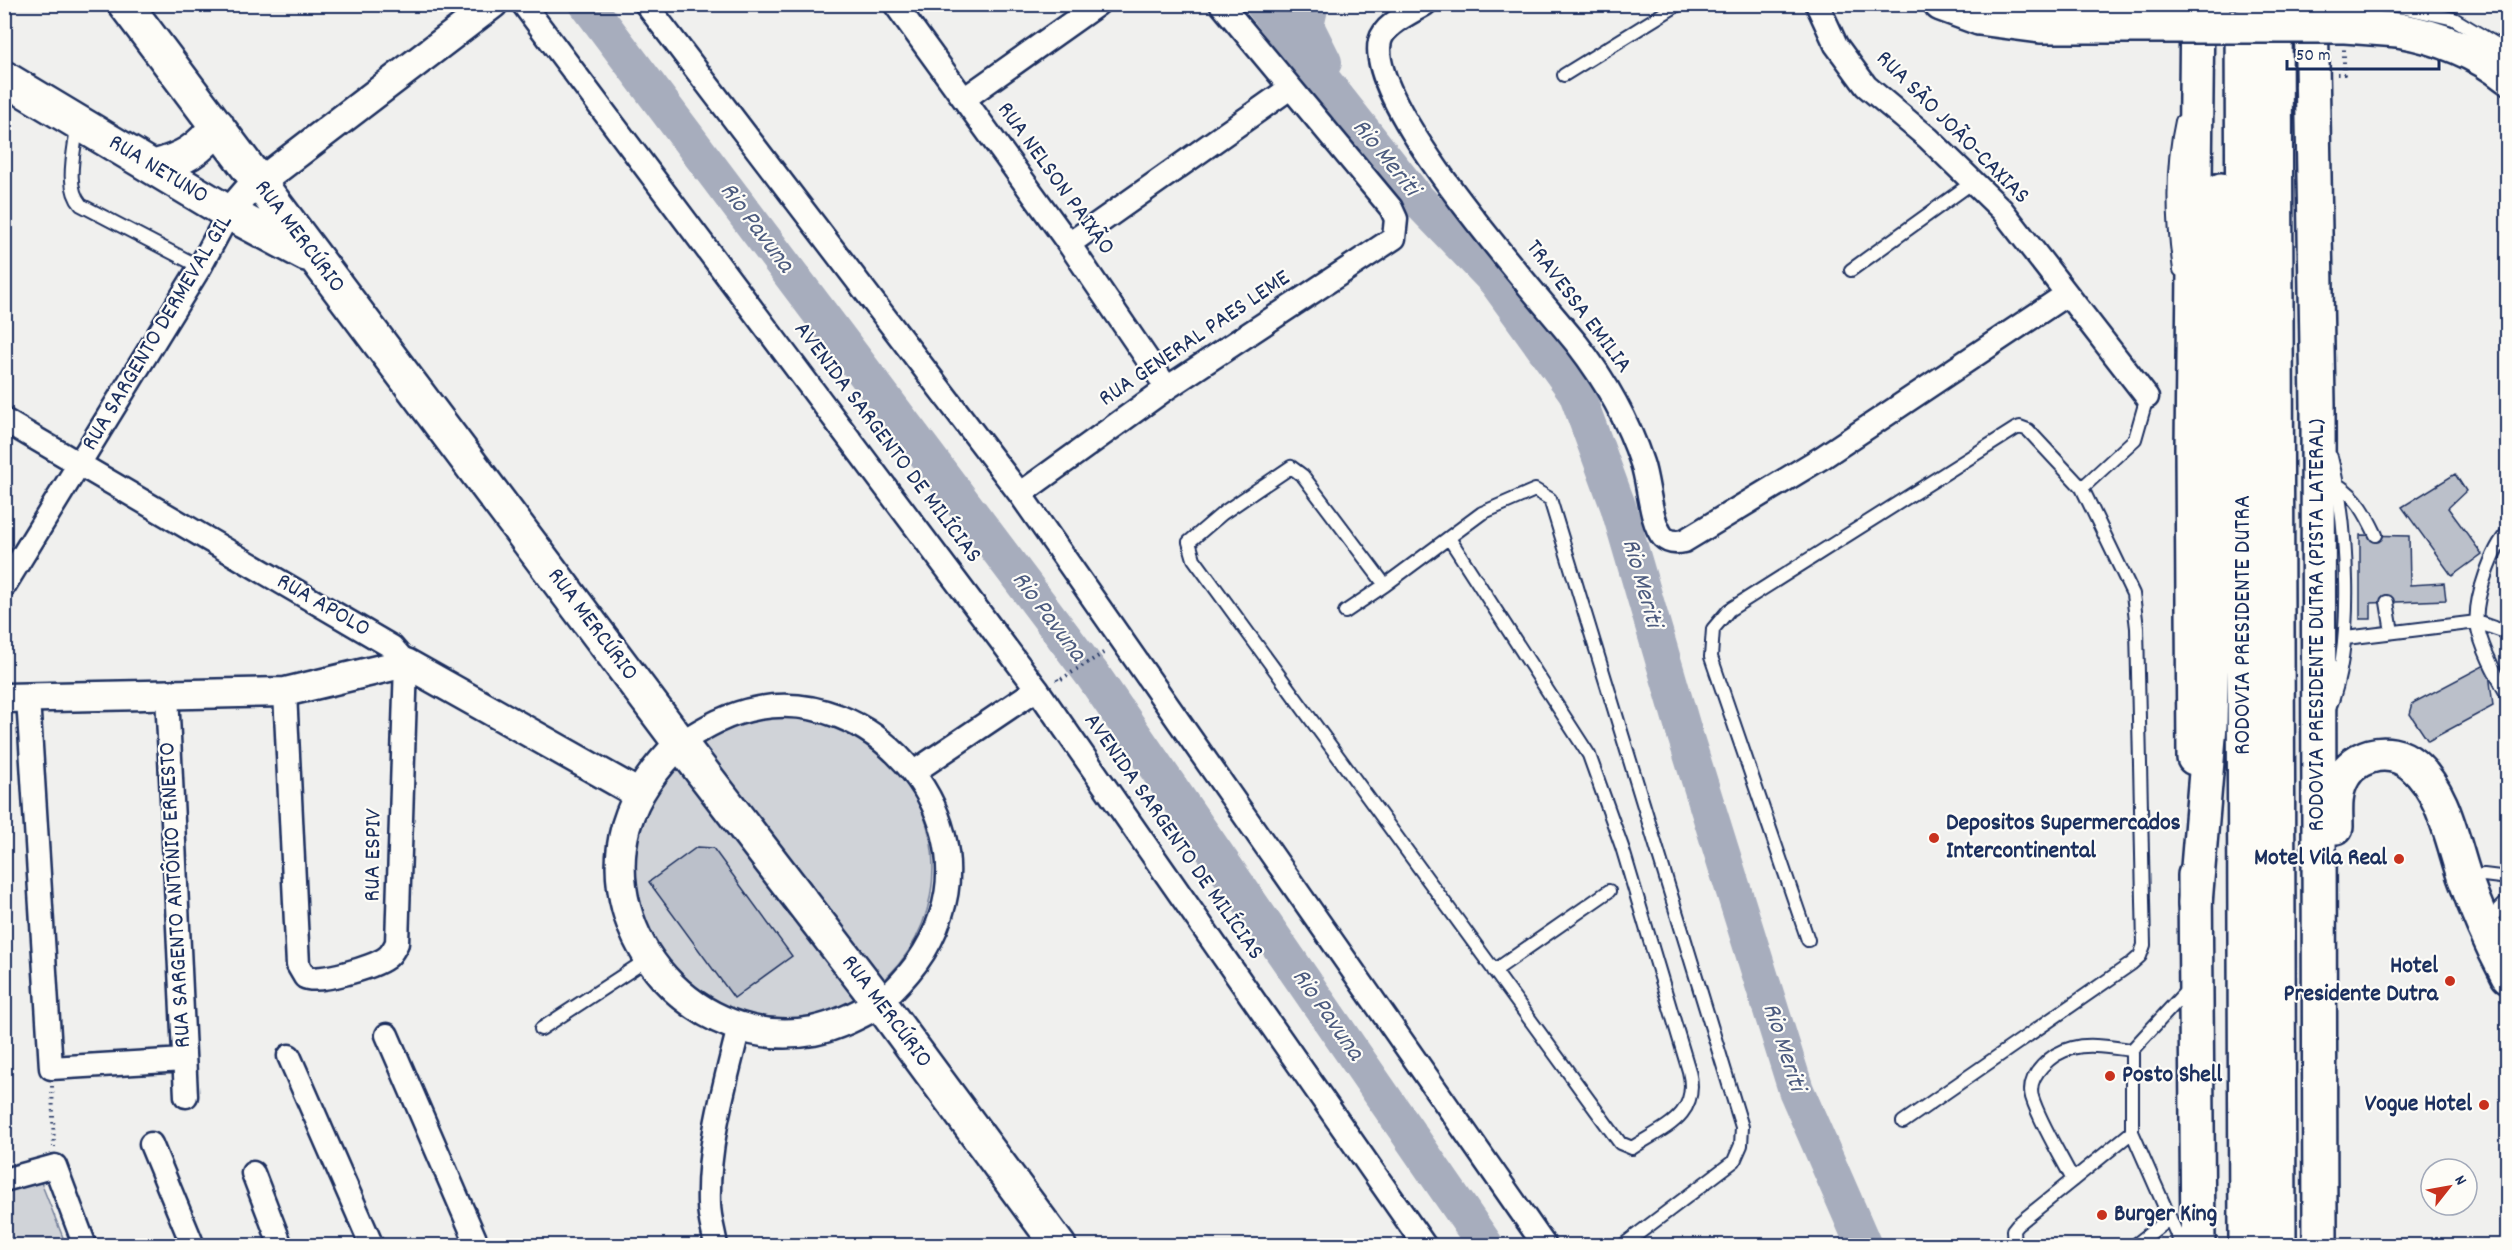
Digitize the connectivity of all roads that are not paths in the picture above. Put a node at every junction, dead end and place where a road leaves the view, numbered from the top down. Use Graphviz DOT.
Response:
graph roads {
  1 [pos="125,4"];
  2 [pos="493,4"];
  3 [pos="523,4"];
  4 [pos="646,4"];
  5 [pos="895,4"];
  6 [pos="1098,4"];
  7 [pos="1221,4"];
  8 [pos="1425,4"];
  9 [pos="1679,4"];
  10 [pos="1817,4"];
  11 [pos="1941,4"];
  12 [pos="2197,4"];
  13 [pos="2242,4"];
  14 [pos="2275,4"];
  15 [pos="2311,4"];
  16 [pos="2393,17"];
  17 [pos="2504,67"];
  18 [pos="1564,75"];
  19 [pos="4,78"];
  20 [pos="1290,88"];
  21 [pos="964,99"];
  22 [pos="2243,105"];
  23 [pos="78,122"];
  24 [pos="217,125"];
  25 [pos="154,167"];
  26 [pos="1973,182"];
  27 [pos="258,183"];
  28 [pos="229,213"];
  29 [pos="1069,244"];
  30 [pos="314,258"];
  31 [pos="200,267"];
  32 [pos="1851,270"];
  33 [pos="2067,294"];
  34 [pos="1167,388"];
  35 [pos="2147,397"];
  36 [pos="2318,404"];
  37 [pos="4,420"];
  38 [pos="79,464"];
  39 [pos="2338,485"];
  40 [pos="2082,488"];
  41 [pos="1020,494"];
  42 [pos="2508,532"];
  43 [pos="2376,535"];
  44 [pos="1449,538"];
  45 [pos="1385,585"];
  46 [pos="4,586"];
  47 [pos="2387,602"];
  48 [pos="1345,612"];
  49 [pos="2477,622"];
  50 [pos="2392,632"];
  51 [pos="2508,633"];
  52 [pos="2346,638"];
  53 [pos="406,663"];
  54 [pos="1045,681"];
  55 [pos="285,692"];
  56 [pos="167,694"];
  57 [pos="2508,696"];
  58 [pos="16,698"];
  59 [pos="2316,741"];
  60 [pos="680,743"];
  61 [pos="914,772"];
  62 [pos="639,794"];
  63 [pos="2465,878"];
  64 [pos="2508,878"];
  65 [pos="1609,891"];
  66 [pos="2508,901"];
  67 [pos="2195,903"];
  68 [pos="2484,925"];
  69 [pos="1808,940"];
  70 [pos="648,959"];
  71 [pos="2320,962"];
  72 [pos="1494,971"];
  73 [pos="2508,976"];
  74 [pos="2196,981"];
  75 [pos="880,1003"];
  76 [pos="739,1027"];
  77 [pos="541,1029"];
  78 [pos="387,1035"];
  79 [pos="2132,1050"];
  80 [pos="289,1056"];
  81 [pos="184,1060"];
  82 [pos="186,1096"];
  83 [pos="1903,1122"];
  84 [pos="2132,1132"];
  85 [pos="151,1144"];
  86 [pos="252,1173"];
  87 [pos="4,1180"];
  88 [pos="2073,1180"];
  89 [pos="2170,1218"];
  90 [pos="85,1245"];
  91 [pos="193,1245"];
  92 [pos="281,1245"];
  93 [pos="372,1245"];
  94 [pos="478,1245"];
  95 [pos="716,1245"];
  96 [pos="1059,1245"];
  97 [pos="1425,1245"];
  98 [pos="1545,1245"];
  99 [pos="1622,1245"];
  100 [pos="2014,1245"];
  101 [pos="2134,1245"];
  102 [pos="2182,1245"];
  103 [pos="2198,1245"];
  104 [pos="2246,1245"];
  105 [pos="2279,1245"];
  106 [pos="2320,1245"];
  1 -- 24 [label="main road, RUA MERCÚRIO"];
  2 -- 27 [label="street, RUA SARGENTO DERMEVAL GIL"];
  3 -- 54 [label="street, AVENIDA SARGENTO DE MILÍCIAS"];
  4 -- 41 [label="street"];
  5 -- 21 [label="street, RUA NELSON PAIXÃO"];
  6 -- 21 [label="street"];
  7 -- 20 [label="street"];
  8 -- 33 [label="street, TRAVESSA EMILIA"];
  9 -- 18 [label="lane"];
  10 -- 26 [label="street, RUA SÃO JOÃO-CAXIAS"];
  11 -- 16 [label="main road, bridge"];
  12 -- 67 [label="main road"];
  13 -- 22 [label="main road, RODOVIA PRESIDENTE DUTRA"];
  14 -- 105 [label="main road, RODOVIA PRESIDENTE DUTRA"];
  15 -- 36 [label="main road, RODOVIA PRESIDENTE DUTRA (PISTA LATERAL)"];
  16 -- 17 [label="main road"];
  19 -- 23 [label="main road, RUA NETUNO"];
  20 -- 29 [label="street"];
  20 -- 34 [label="street, RUA GENERAL PAES LEME"];
  21 -- 29 [label="street, RUA NELSON PAIXÃO"];
  22 -- 67 [label="main road"];
  22 -- 104 [label="main road, RODOVIA PRESIDENTE DUTRA"];
  23 -- 25 [label="main road, RUA NETUNO"];
  23 -- 31 [label="lane"];
  24 -- 25 [label="main road"];
  24 -- 27 [label="main road, RUA MERCÚRIO"];
  25 -- 28 [label="main road, RUA NETUNO"];
  26 -- 32 [label="lane"];
  26 -- 33 [label="street, RUA SÃO JOÃO-CAXIAS"];
  27 -- 28 [label="street, RUA SARGENTO DERMEVAL GIL"];
  27 -- 30 [label="main road, RUA MERCÚRIO"];
  28 -- 30 [label="main road, RUA NETUNO"];
  28 -- 31 [label="street, RUA SARGENTO DERMEVAL GIL"];
  29 -- 34 [label="street, RUA NELSON PAIXÃO"];
  30 -- 60 [label="main road, RUA MERCÚRIO"];
  31 -- 38 [label="street, RUA SARGENTO DERMEVAL GIL"];
  33 -- 35 [label="street, RUA SÃO JOÃO-CAXIAS"];
  34 -- 41 [label="street, RUA GENERAL PAES LEME"];
  35 -- 40 [label="lane"];
  36 -- 39 [label="lane"];
  36 -- 59 [label="main road, RODOVIA PRESIDENTE DUTRA (PISTA LATERAL)"];
  37 -- 38 [label="street, RUA APOLO"];
  38 -- 46 [label="street, RUA SARGENTO DERMEVAL GIL"];
  38 -- 53 [label="street, RUA APOLO"];
  39 -- 43 [label="lane"];
  39 -- 52 [label="lane"];
  40 -- 69 [label="lane"];
  40 -- 83 [label="lane"];
  41 -- 98 [label="street"];
  42 -- 49 [label="lane"];
  44 -- 45 [label="lane"];
  44 -- 72 [label="lane"];
  44 -- 99 [label="lane"];
  45 -- 48 [label="lane"];
  45 -- 72 [label="lane"];
  47 -- 50 [label="lane"];
  49 -- 50 [label="lane"];
  49 -- 51 [label="lane"];
  49 -- 57 [label="lane"];
  50 -- 52 [label="lane"];
  52 -- 59 [label="lane"];
  53 -- 55 [label="street"];
  53 -- 55 [label="street, RUA ESPIV"];
  53 -- 62 [label="street, RUA APOLO"];
  54 -- 61 [label="street"];
  54 -- 97 [label="street, AVENIDA SARGENTO DE MILÍCIAS"];
  55 -- 56 [label="street"];
  56 -- 58 [label="street"];
  56 -- 81 [label="street, RUA SARGENTO ANTÔNIO ERNESTO"];
  58 -- 81 [label="street"];
  59 -- 71 [label="main road, RODOVIA PRESIDENTE DUTRA (PISTA LATERAL)"];
  60 -- 61 [label="street"];
  60 -- 62 [label="street"];
  60 -- 75 [label="main road, RUA MERCÚRIO"];
  61 -- 75 [label="street"];
  62 -- 70 [label="street"];
  63 -- 64 [label="lane"];
  63 -- 68 [label="main road"];
  63 -- 71 [label="main road"];
  65 -- 72 [label="lane"];
  66 -- 68 [label="lane"];
  67 -- 74 [label="main road"];
  68 -- 73 [label="main road"];
  70 -- 76 [label="street"];
  70 -- 77 [label="lane"];
  71 -- 106 [label="main road, RODOVIA PRESIDENTE DUTRA (PISTA LATERAL)"];
  74 -- 79 [label="lane"];
  74 -- 103 [label="main road"];
  75 -- 76 [label="street"];
  75 -- 96 [label="main road, RUA MERCÚRIO"];
  76 -- 95 [label="street"];
  78 -- 94 [label="street"];
  79 -- 84 [label="lane"];
  79 -- 88 [label="lane"];
  80 -- 93 [label="street"];
  81 -- 82 [label="street, RUA SARGENTO ANTÔNIO ERNESTO"];
  84 -- 88 [label="lane"];
  84 -- 89 [label="lane"];
  85 -- 91 [label="street"];
  86 -- 92 [label="street"];
  87 -- 90 [label="street"];
  88 -- 100 [label="lane"];
  89 -- 101 [label="lane"];
  89 -- 102 [label="lane"];
}
